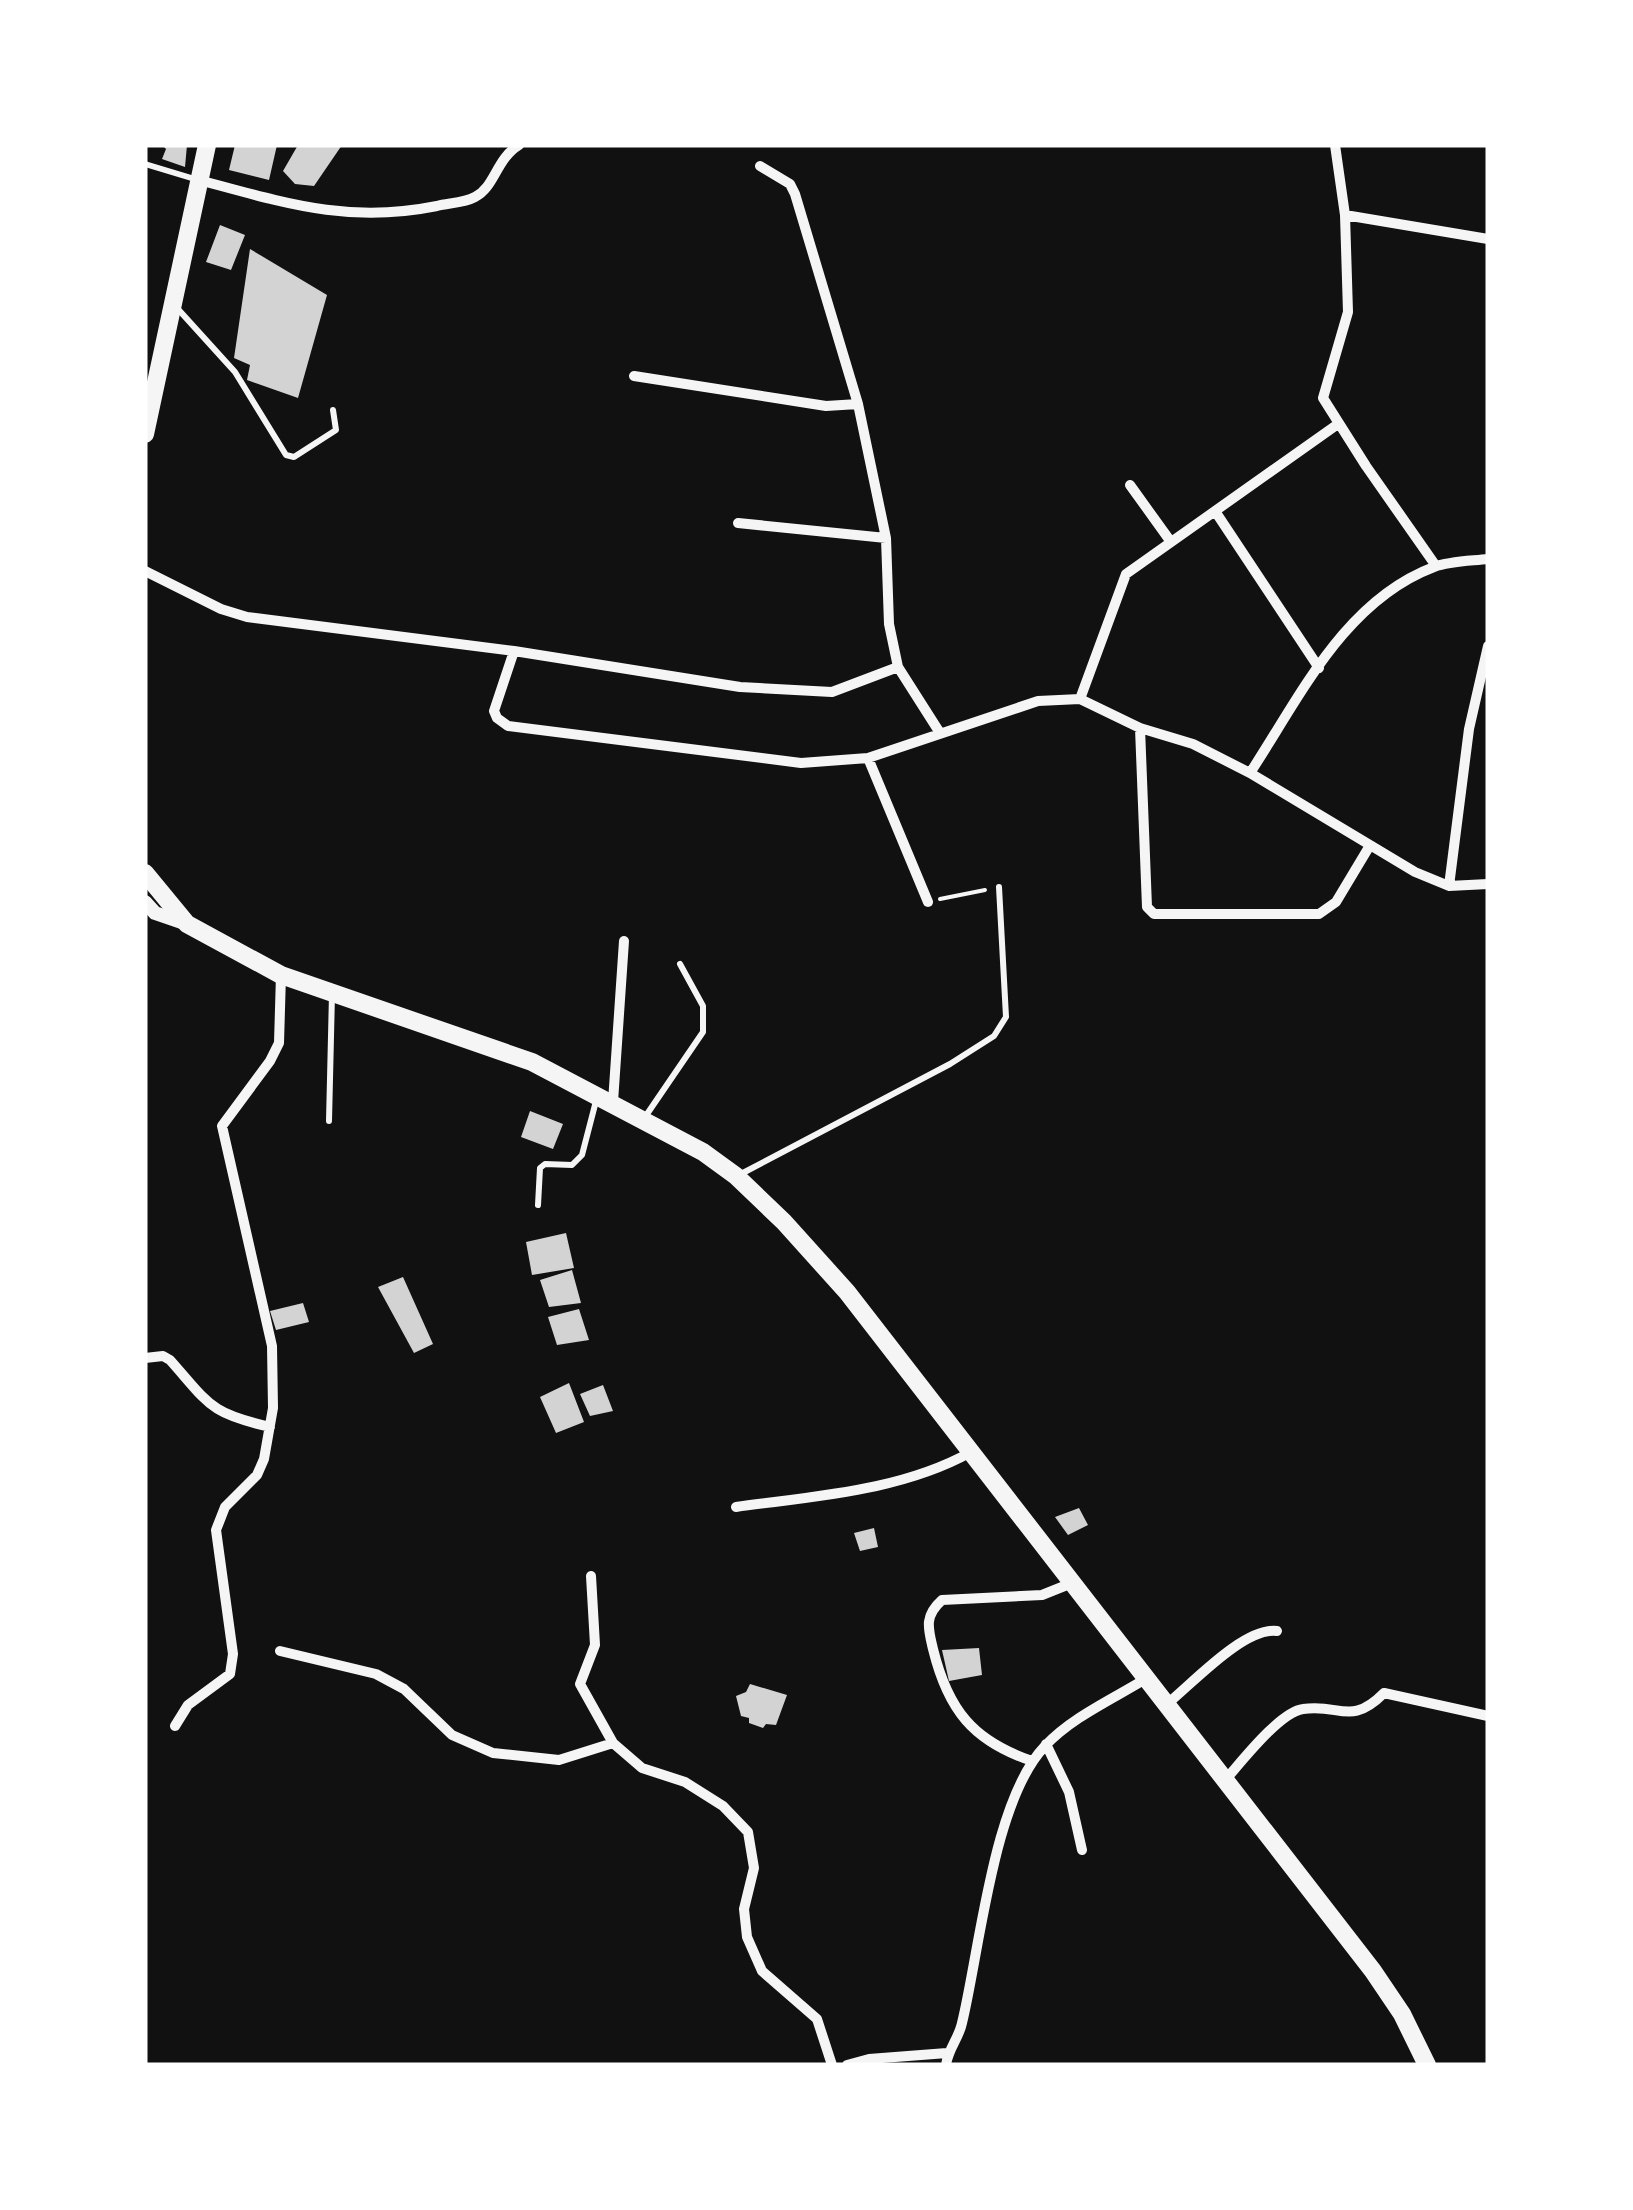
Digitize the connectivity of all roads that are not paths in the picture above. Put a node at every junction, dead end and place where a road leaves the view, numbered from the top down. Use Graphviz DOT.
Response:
graph roads {
  1 [pos="207,145"];
  2 [pos="518,145"];
  3 [pos="1335,145"];
  4 [pos="145,164"];
  5 [pos="760,166"];
  6 [pos="200,180"];
  7 [pos="1345,215"];
  8 [pos="1488,239"];
  9 [pos="173,304"];
  10 [pos="634,376"];
  11 [pos="858,404"];
  12 [pos="333,410"];
  13 [pos="1338,424"];
  14 [pos="145,434"];
  15 [pos="1130,485"];
  16 [pos="1215,511"];
  17 [pos="738,522"];
  18 [pos="886,538"];
  19 [pos="1171,542"];
  20 [pos="1488,559"];
  21 [pos="1436,566"];
  22 [pos="145,571"];
  23 [pos="1488,646"];
  24 [pos="514,650"];
  25 [pos="898,666"];
  26 [pos="1319,668"];
  27 [pos="1080,699"];
  28 [pos="1140,728"];
  29 [pos="940,734"];
  30 [pos="868,758"];
  31 [pos="1250,773"];
  32 [pos="1369,847"];
  33 [pos="145,873"];
  34 [pos="1488,884"];
  35 [pos="1449,886"];
  36 [pos="1000,887"];
  37 [pos="145,902"];
  38 [pos="928,902"];
  39 [pos="187,924"];
  40 [pos="624,942"];
  41 [pos="680,964"];
  42 [pos="281,976"];
  43 [pos="332,992"];
  44 [pos="606,1098"];
  45 [pos="644,1118"];
  46 [pos="328,1121"];
  47 [pos="736,1176"];
  48 [pos="538,1206"];
  49 [pos="145,1358"];
  50 [pos="270,1427"];
  51 [pos="971,1452"];
  52 [pos="736,1507"];
  53 [pos="590,1576"];
  54 [pos="1072,1583"];
  55 [pos="1277,1630"];
  56 [pos="280,1651"];
  57 [pos="1147,1678"];
  58 [pos="1167,1704"];
  59 [pos="1488,1716"];
  60 [pos="175,1726"];
  61 [pos="613,1743"];
  62 [pos="1046,1744"];
  63 [pos="1032,1761"];
  64 [pos="1227,1778"];
  65 [pos="1082,1850"];
  66 [pos="947,2059"];
  67 [pos="832,2065"];
  68 [pos="847,2065"];
  69 [pos="1427,2065"];
  1 -- 6 [label="main road"];
  2 -- 6 [label="street"];
  3 -- 7 [label="street"];
  4 -- 6 [label="lane"];
  5 -- 11 [label="street"];
  6 -- 9 [label="main road"];
  7 -- 8 [label="street"];
  7 -- 13 [label="street"];
  9 -- 12 [label="lane"];
  9 -- 14 [label="main road"];
  10 -- 11 [label="street"];
  11 -- 18 [label="street"];
  13 -- 16 [label="street"];
  13 -- 21 [label="street"];
  15 -- 19 [label="street"];
  16 -- 19 [label="street"];
  16 -- 26 [label="street"];
  17 -- 18 [label="street"];
  18 -- 25 [label="street"];
  19 -- 27 [label="street"];
  20 -- 21 [label="street"];
  21 -- 26 [label="street"];
  22 -- 24 [label="street"];
  23 -- 35 [label="street"];
  24 -- 25 [label="street"];
  24 -- 30 [label="street"];
  25 -- 29 [label="street"];
  26 -- 31 [label="street"];
  27 -- 28 [label="street"];
  27 -- 29 [label="street"];
  28 -- 31 [label="street"];
  28 -- 32 [label="street"];
  29 -- 30 [label="street"];
  30 -- 38 [label="street"];
  31 -- 32 [label="street"];
  32 -- 35 [label="street"];
  33 -- 39 [label="main road"];
  34 -- 35 [label="street"];
  36 -- 47 [label="lane"];
  37 -- 39 [label="street"];
  39 -- 42 [label="main road"];
  40 -- 44 [label="street"];
  41 -- 45 [label="lane"];
  42 -- 43 [label="main road"];
  42 -- 50 [label="street"];
  43 -- 44 [label="main road"];
  43 -- 46 [label="lane"];
  44 -- 45 [label="main road"];
  44 -- 48 [label="lane"];
  45 -- 47 [label="main road"];
  47 -- 51 [label="main road"];
  49 -- 50 [label="street"];
  50 -- 60 [label="street"];
  51 -- 52 [label="street"];
  51 -- 54 [label="main road"];
  53 -- 61 [label="street"];
  54 -- 57 [label="main road"];
  54 -- 63 [label="street"];
  55 -- 58 [label="street"];
  56 -- 61 [label="street"];
  57 -- 58 [label="main road"];
  57 -- 62 [label="street"];
  58 -- 64 [label="main road"];
  59 -- 64 [label="street"];
  61 -- 67 [label="street"];
  62 -- 63 [label="street"];
  62 -- 65 [label="street"];
  63 -- 66 [label="street"];
  64 -- 69 [label="main road"];
  66 -- 68 [label="street"];
}
